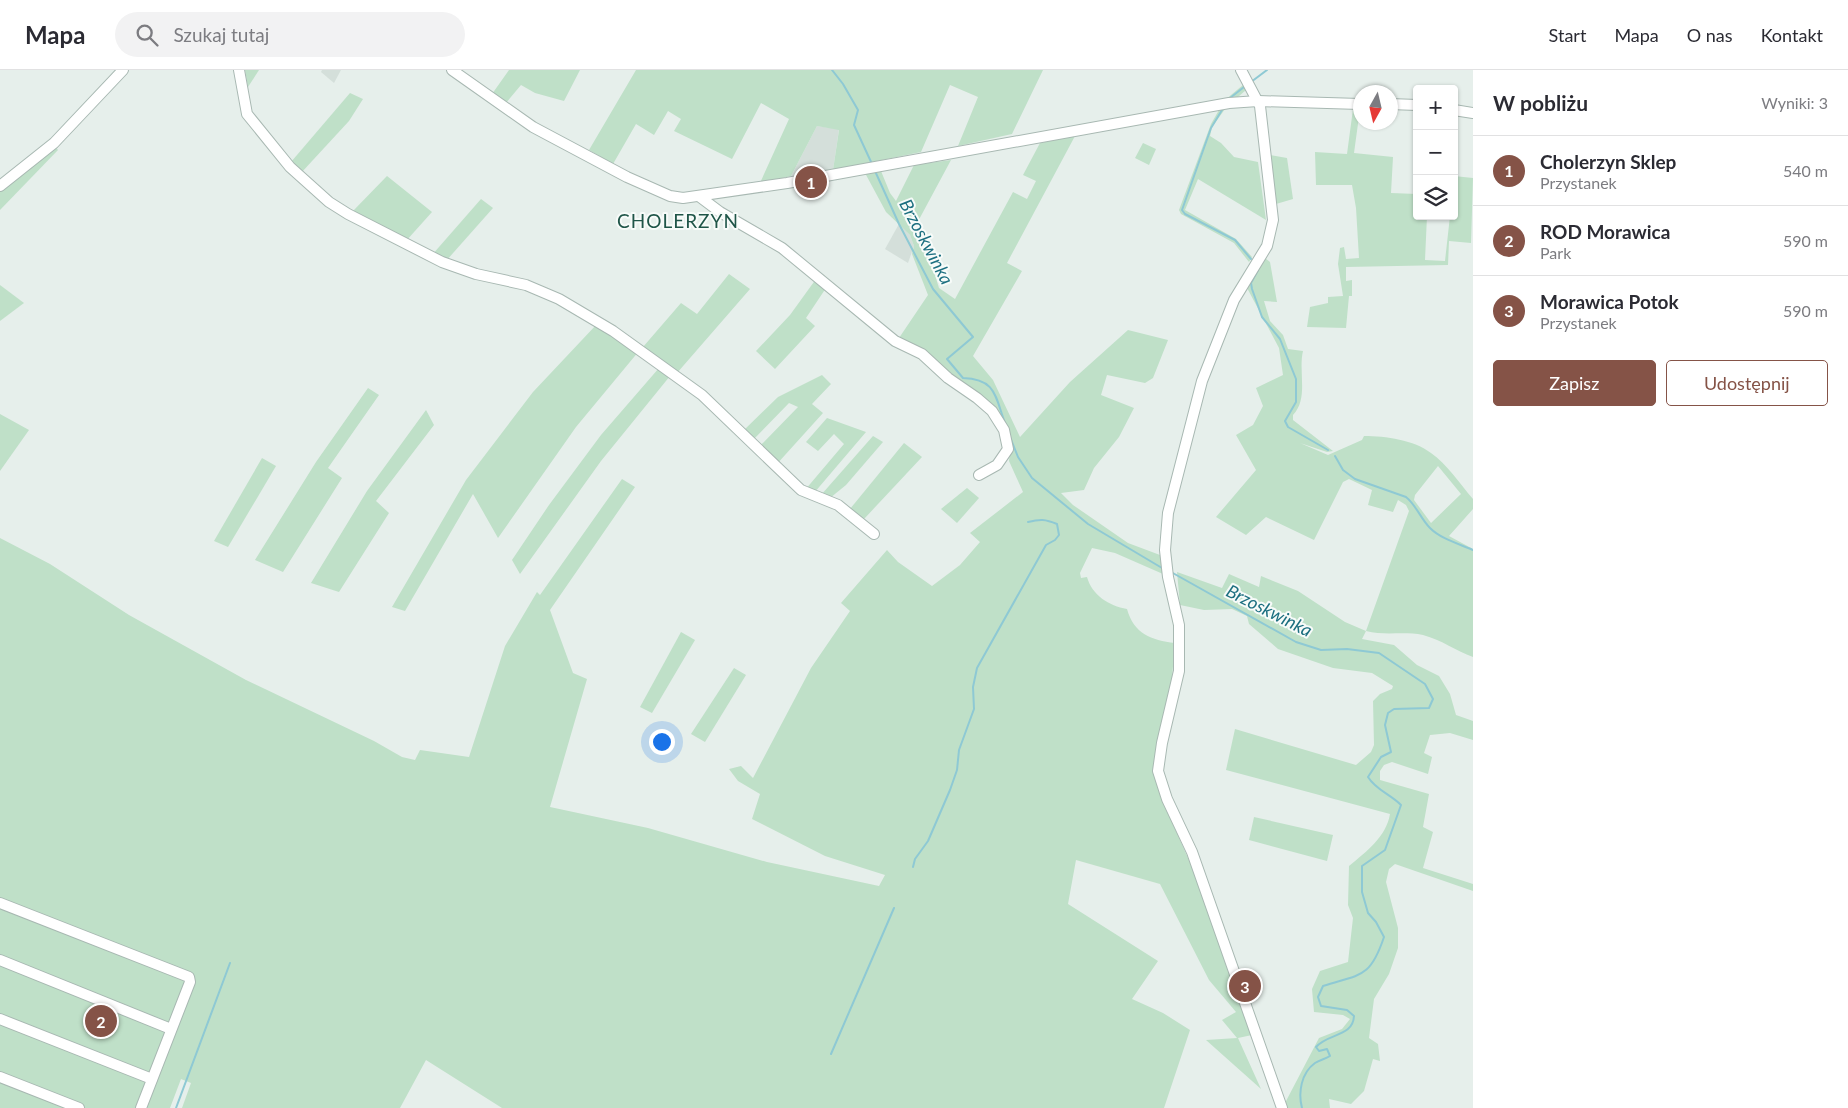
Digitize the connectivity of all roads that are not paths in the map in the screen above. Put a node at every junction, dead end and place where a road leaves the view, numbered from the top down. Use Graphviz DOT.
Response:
graph roads {
  1 [pos="123,70"];
  2 [pos="239,70"];
  3 [pos="452,70"];
  4 [pos="1240,70"];
  5 [pos="1258,102"];
  6 [pos="1353,104"];
  7 [pos="1398,104"];
  8 [pos="1413,105"];
  9 [pos="1458,110"];
  10 [pos="1473,112"];
  11 [pos="0,186"];
  12 [pos="700,197"];
  13 [pos="979,475"];
  14 [pos="874,534"];
  15 [pos="0,903"];
  16 [pos="0,960"];
  17 [pos="0,1019"];
  18 [pos="171,1028"];
  19 [pos="0,1077"];
  20 [pos="152,1079"];
  21 [pos="79,1108"];
  22 [pos="141,1108"];
  23 [pos="1282,1108"];
  1 -- 11 [label="street"];
  2 -- 14 [label="street"];
  3 -- 12 [label="street"];
  4 -- 5 [label="street"];
  5 -- 6 [label="street"];
  5 -- 12 [label="street"];
  5 -- 23 [label="street"];
  7 -- 8 [label="street"];
  9 -- 10 [label="street"];
  12 -- 13 [label="street"];
  15 -- 18 [label="street"];
  16 -- 18 [label="street"];
  17 -- 20 [label="street"];
  18 -- 20 [label="street"];
  19 -- 21 [label="street"];
  20 -- 22 [label="street"];
}
